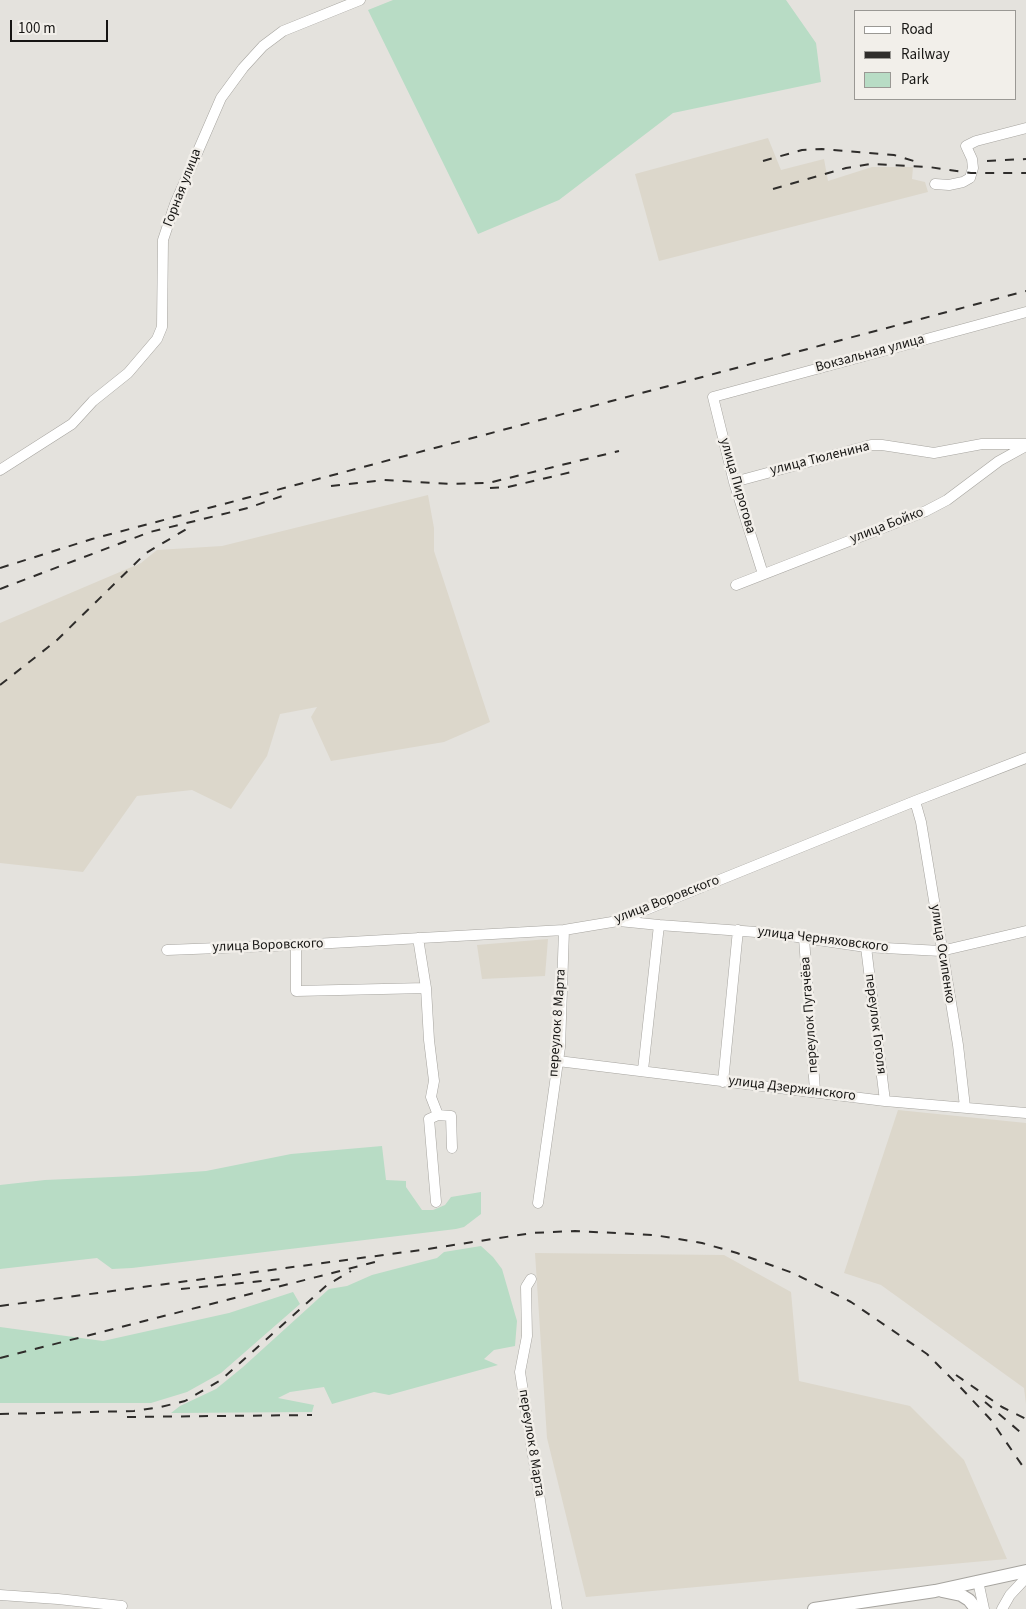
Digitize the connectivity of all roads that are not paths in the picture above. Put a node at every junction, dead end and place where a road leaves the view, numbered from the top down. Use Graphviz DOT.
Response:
graph roads {
  1 [pos="360,0"];
  2 [pos="1026,128"];
  3 [pos="935,184"];
  4 [pos="1026,312"];
  5 [pos="713,397"];
  6 [pos="1026,445"];
  7 [pos="0,470"];
  8 [pos="734,482"];
  9 [pos="763,574"];
  10 [pos="736,585"];
  11 [pos="1026,758"];
  12 [pos="915,801"];
  13 [pos="618,920"];
  14 [pos="659,925"];
  15 [pos="564,930"];
  16 [pos="738,930"];
  17 [pos="1026,931"];
  18 [pos="418,938"];
  19 [pos="804,938"];
  20 [pos="296,946"];
  21 [pos="866,947"];
  22 [pos="167,950"];
  23 [pos="941,951"];
  24 [pos="426,988"];
  25 [pos="558,1061"];
  26 [pos="642,1070"];
  27 [pos="723,1082"];
  28 [pos="815,1091"];
  29 [pos="885,1100"];
  30 [pos="965,1107"];
  31 [pos="1025,1111"];
  32 [pos="438,1115"];
  33 [pos="452,1148"];
  34 [pos="436,1202"];
  35 [pos="538,1204"];
  36 [pos="531,1279"];
  37 [pos="1026,1572"];
  38 [pos="1026,1578"];
  39 [pos="978,1581"];
  40 [pos="935,1591"];
  41 [pos="0,1596"];
  42 [pos="122,1606"];
  43 [pos="557,1609"];
  44 [pos="814,1609"];
  45 [pos="976,1609"];
  46 [pos="984,1609"];
  47 [pos="1002,1609"];
  1 -- 7 [label="street, Горная улица"];
  2 -- 3 [label="street"];
  4 -- 5 [label="street, Вокзальная улица"];
  5 -- 8 [label="street, улица Пирогова"];
  6 -- 8 [label="street, улица Тюленина"];
  6 -- 9 [label="street, улица Бойко"];
  8 -- 9 [label="street, улица Пирогова"];
  9 -- 10 [label="street, улица Бойко"];
  11 -- 12 [label="street, улица Воровского"];
  12 -- 13 [label="street, улица Воровского"];
  12 -- 23 [label="street, улица Осипенко"];
  13 -- 14 [label="street, улица Черняховского"];
  13 -- 15 [label="street, улица Воровского"];
  14 -- 16 [label="street, улица Черняховского"];
  14 -- 26 [label="street"];
  15 -- 18 [label="street, улица Воровского"];
  15 -- 25 [label="street, переулок 8 Марта"];
  16 -- 19 [label="street, улица Черняховского"];
  16 -- 27 [label="street"];
  17 -- 23 [label="street, улица Черняховского"];
  18 -- 20 [label="street, улица Воровского"];
  18 -- 24 [label="street"];
  19 -- 21 [label="street, улица Черняховского"];
  19 -- 28 [label="street, переулок Пугачёва"];
  20 -- 22 [label="street, улица Воровского"];
  20 -- 24 [label="street"];
  21 -- 23 [label="street, улица Черняховского"];
  21 -- 29 [label="street, переулок Гоголя"];
  23 -- 30 [label="street, улица Осипенко"];
  24 -- 32 [label="street"];
  25 -- 26 [label="street, улица Дзержинского"];
  25 -- 35 [label="street, переулок 8 Марта"];
  26 -- 27 [label="street, улица Дзержинского"];
  27 -- 28 [label="street, улица Дзержинского"];
  28 -- 29 [label="street, улица Дзержинского"];
  29 -- 30 [label="street, улица Дзержинского"];
  30 -- 31 [label="street, улица Дзержинского"];
  32 -- 33 [label="street"];
  32 -- 34 [label="street"];
  36 -- 43 [label="street, переулок 8 Марта"];
  37 -- 39 [label="main road"];
  38 -- 47 [label="street"];
  39 -- 40 [label="main road"];
  39 -- 46 [label="street"];
  40 -- 44 [label="main road"];
  40 -- 45 [label="main road"];
  41 -- 42 [label="street"];
}
